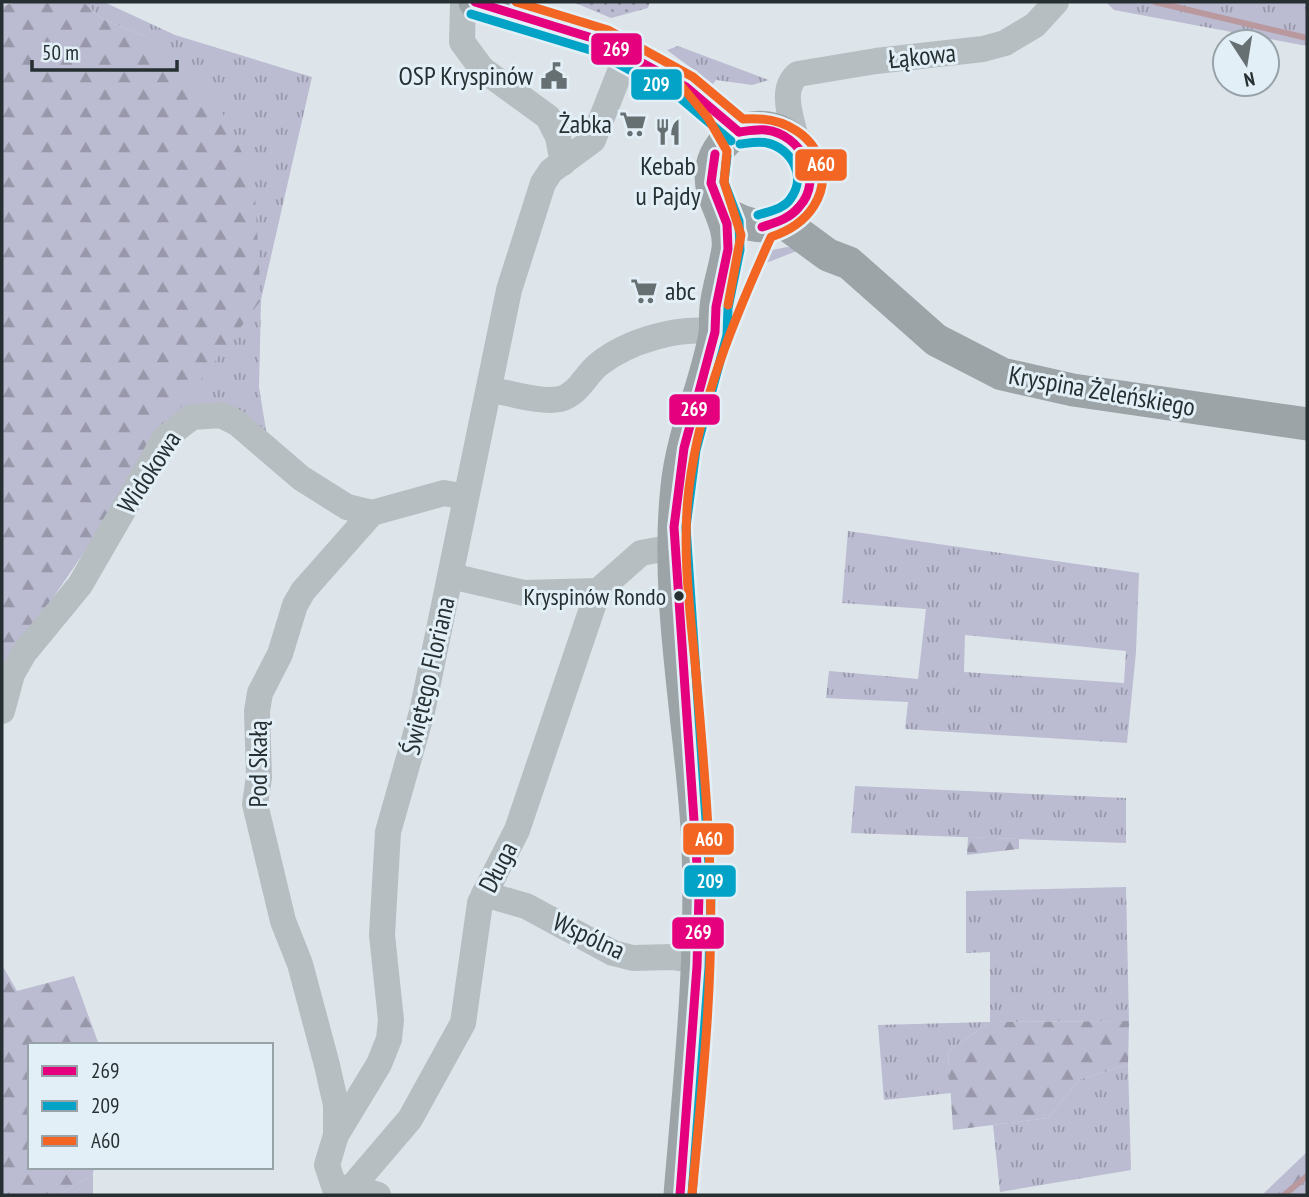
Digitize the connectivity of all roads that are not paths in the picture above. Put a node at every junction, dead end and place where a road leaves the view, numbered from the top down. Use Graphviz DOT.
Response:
graph roads {
  1 [pos="463,2"];
  2 [pos="475,2"];
  3 [pos="1056,2"];
  4 [pos="627,54"];
  5 [pos="656,73"];
  6 [pos="787,96"];
  7 [pos="752,130"];
  8 [pos="797,143"];
  9 [pos="715,153"];
  10 [pos="563,163"];
  11 [pos="721,210"];
  12 [pos="784,216"];
  13 [pos="715,332"];
  14 [pos="491,390"];
  15 [pos="1307,424"];
  16 [pos="465,497"];
  17 [pos="372,513"];
  18 [pos="674,547"];
  19 [pos="451,576"];
  20 [pos="598,591"];
  21 [pos="2,711"];
  22 [pos="484,894"];
  23 [pos="697,961"];
  24 [pos="336,1135"];
  25 [pos="339,1191"];
  26 [pos="378,1195"];
  27 [pos="680,1195"];
  1 -- 10 [label="street"];
  2 -- 4 [label="main road"];
  3 -- 6 [label="street, Łąkowa"];
  4 -- 5 [label="main road"];
  4 -- 10 [label="street, Świętego Floriana"];
  5 -- 7 [label="main road"];
  5 -- 9 [label="main road"];
  6 -- 7 [label="street, Łąkowa"];
  6 -- 8 [label="street"];
  7 -- 8 [label="main road"];
  7 -- 9 [label="main road"];
  8 -- 12 [label="main road"];
  9 -- 11 [label="main road"];
  10 -- 14 [label="street, Świętego Floriana"];
  11 -- 12 [label="main road"];
  11 -- 13 [label="main road"];
  12 -- 13 [label="main road"];
  12 -- 15 [label="main road, Kryspina Żeleńskiego"];
  13 -- 14 [label="street"];
  13 -- 18 [label="main road"];
  14 -- 16 [label="street, Świętego Floriana"];
  16 -- 17 [label="street"];
  16 -- 19 [label="street, Świętego Floriana"];
  17 -- 21 [label="street, Widokowa"];
  17 -- 24 [label="street, Pod Skałą"];
  18 -- 20 [label="street, Długa"];
  18 -- 23 [label="main road"];
  19 -- 20 [label="street"];
  19 -- 24 [label="street, Świętego Floriana"];
  20 -- 22 [label="street, Długa"];
  22 -- 23 [label="street, Wspólna"];
  22 -- 25 [label="street, Długa"];
  23 -- 27 [label="main road"];
  24 -- 25 [label="street, Świętego Floriana"];
  25 -- 26 [label="street"];
}
